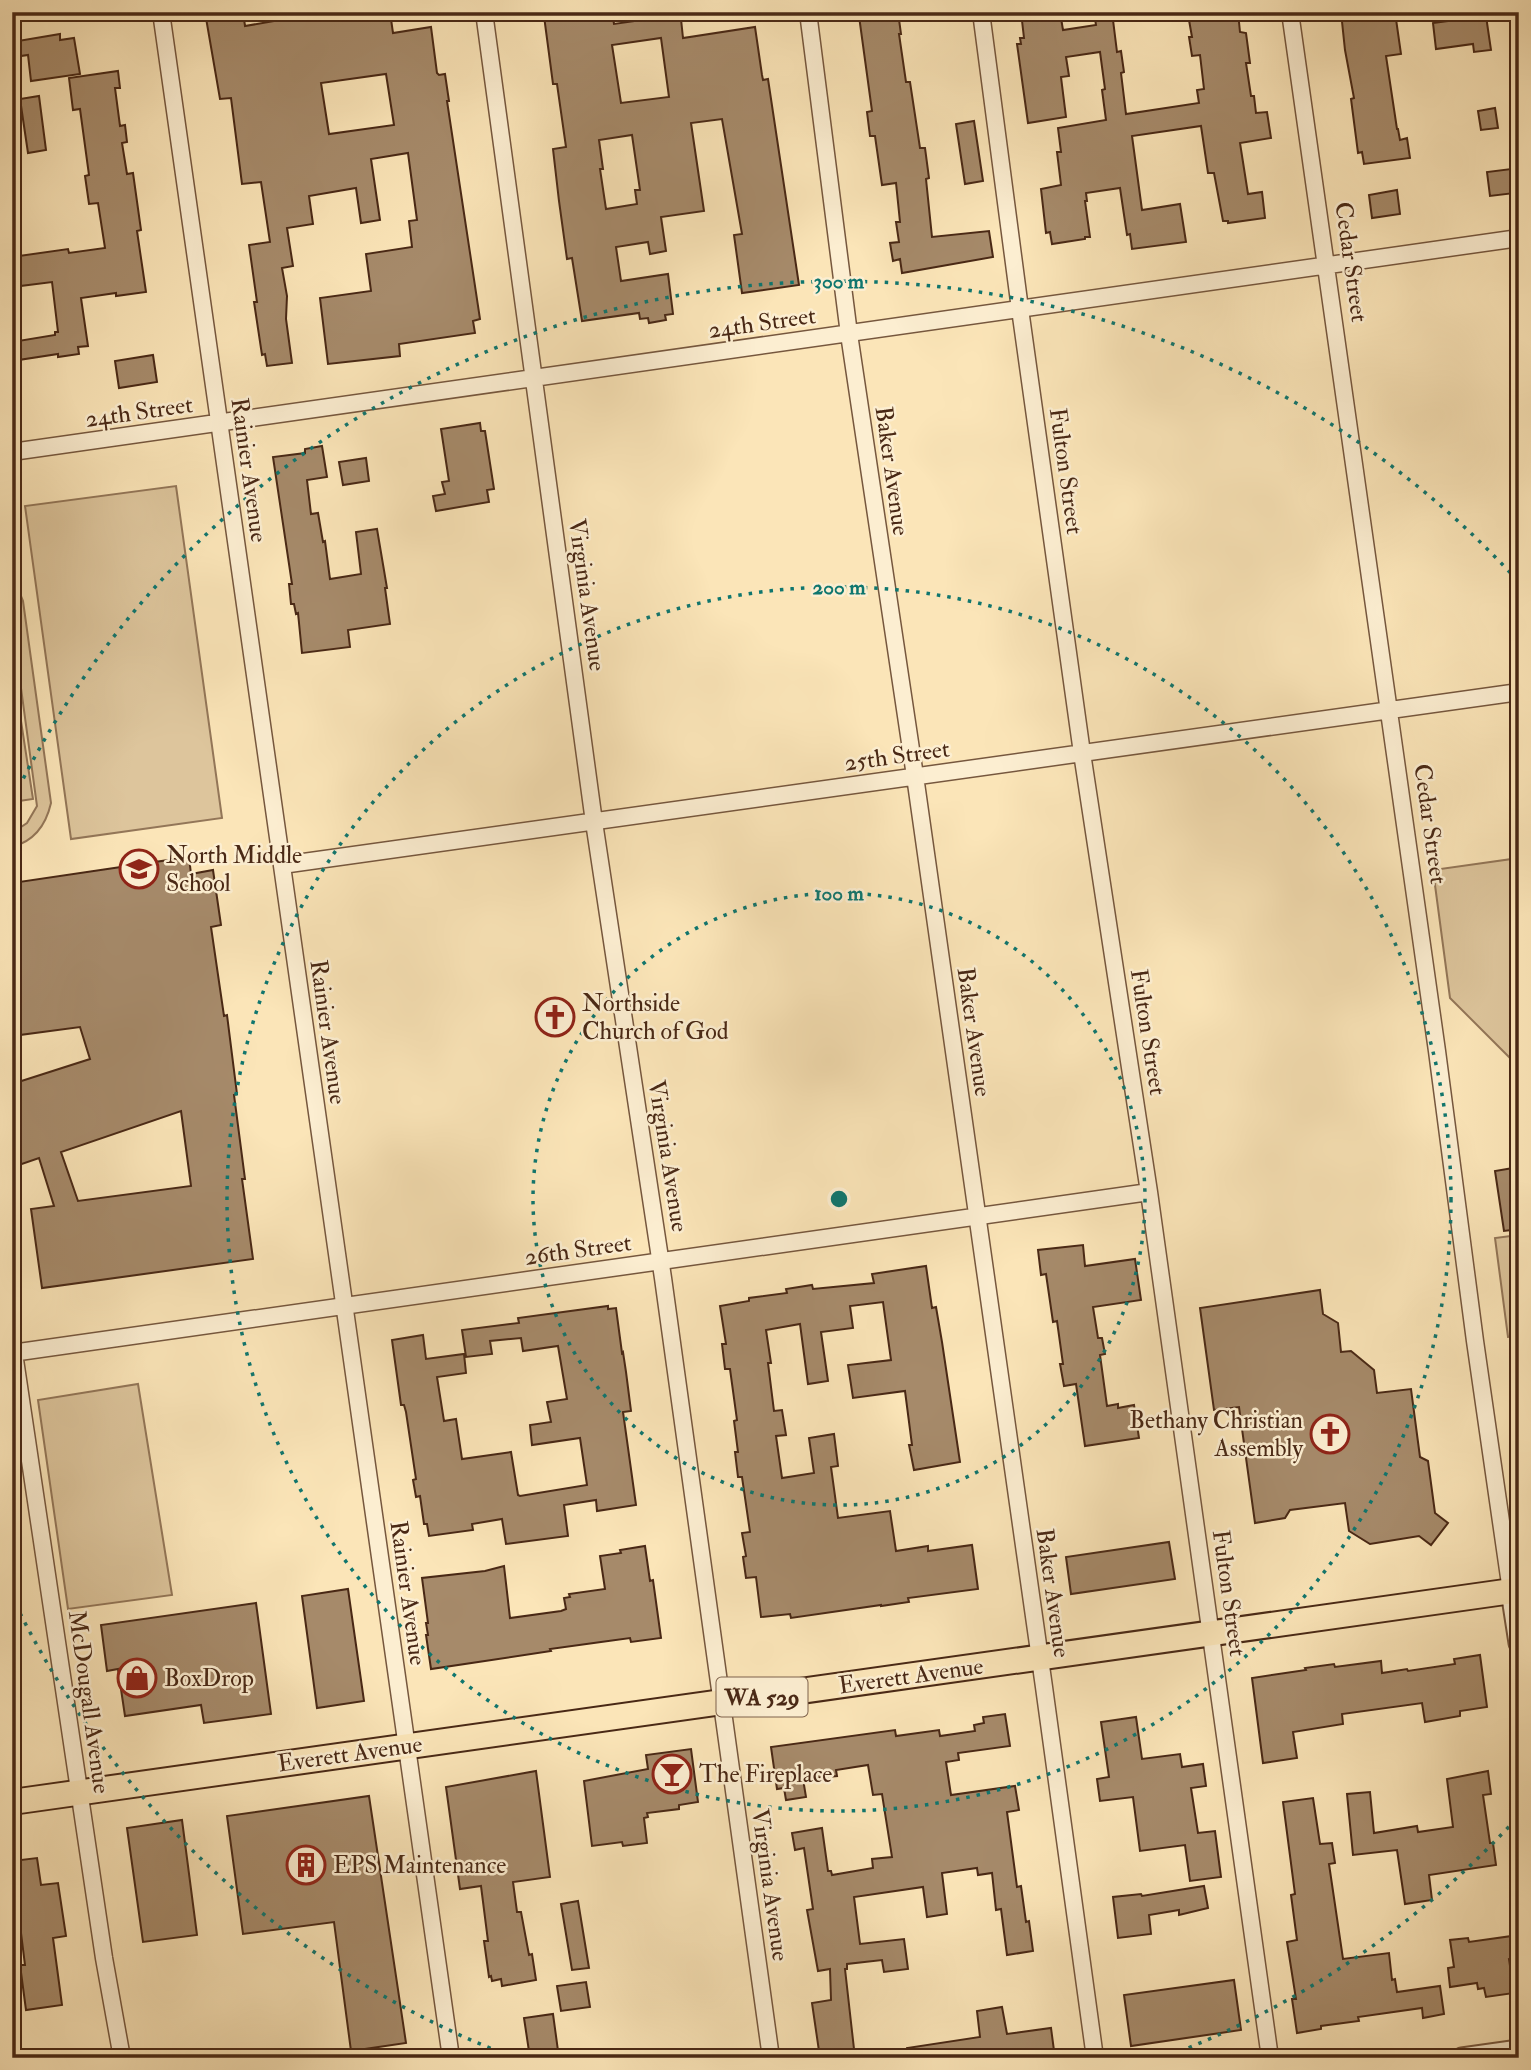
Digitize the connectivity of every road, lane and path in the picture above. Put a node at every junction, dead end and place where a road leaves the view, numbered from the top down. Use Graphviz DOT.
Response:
graph roads {
  1 [pos="161,12"];
  2 [pos="484,12"];
  3 [pos="808,12"];
  4 [pos="981,12"];
  5 [pos="1290,12"];
  6 [pos="1519,239"];
  7 [pos="1328,266"];
  8 [pos="1020,309"];
  9 [pos="849,334"];
  10 [pos="535,378"];
  11 [pos="219,423"];
  12 [pos="12,452"];
  13 [pos="1519,692"];
  14 [pos="1389,710"];
  15 [pos="1082,753"];
  16 [pos="915,776"];
  17 [pos="594,822"];
  18 [pos="282,865"];
  19 [pos="1149,1192"];
  20 [pos="977,1216"];
  21 [pos="661,1261"];
  22 [pos="344,1306"];
  23 [pos="13,1353"];
  24 [pos="1515,1591"];
  25 [pos="1212,1633"];
  26 [pos="1519,1643"];
  27 [pos="1040,1657"];
  28 [pos="722,1702"];
  29 [pos="406,1746"];
  30 [pos="79,1792"];
  31 [pos="12,1802"];
  32 [pos="1519,2050"];
  33 [pos="122,2058"];
  34 [pos="451,2058"];
  35 [pos="771,2058"];
  36 [pos="1095,2058"];
  37 [pos="1270,2058"];
  38 [pos="1462,2058"];
  1 -- 11 [label="street, Rainier Avenue"];
  2 -- 10 [label="street, Virginia Avenue"];
  3 -- 9 [label="street, Baker Avenue"];
  4 -- 8 [label="street, Fulton Street"];
  5 -- 7 [label="street, Cedar Street"];
  6 -- 7 [label="street, 24th Street"];
  7 -- 8 [label="street, 24th Street"];
  7 -- 14 [label="street, Cedar Street"];
  8 -- 9 [label="street, 24th Street"];
  8 -- 15 [label="street, Fulton Street"];
  9 -- 10 [label="street, 24th Street"];
  9 -- 16 [label="street, Baker Avenue"];
  10 -- 11 [label="street, 24th Street"];
  10 -- 17 [label="street, Virginia Avenue"];
  11 -- 12 [label="street, 24th Street"];
  11 -- 18 [label="street, Rainier Avenue"];
  13 -- 14 [label="street, 25th Street"];
  14 -- 15 [label="street, 25th Street"];
  14 -- 24 [label="street, Cedar Street"];
  15 -- 16 [label="street, 25th Street"];
  15 -- 19 [label="street, Fulton Street"];
  16 -- 17 [label="street, 25th Street"];
  16 -- 20 [label="street, Baker Avenue"];
  17 -- 18 [label="street, 25th Street"];
  17 -- 21 [label="street, Virginia Avenue"];
  18 -- 22 [label="street, Rainier Avenue"];
  19 -- 20 [label="street, 26th Street"];
  19 -- 25 [label="street, Fulton Street"];
  20 -- 21 [label="street, 26th Street"];
  20 -- 27 [label="street, Baker Avenue"];
  21 -- 22 [label="street, 26th Street"];
  21 -- 28 [label="street, Virginia Avenue"];
  22 -- 23 [label="street, 26th Street"];
  22 -- 29 [label="street, Rainier Avenue"];
  23 -- 30 [label="street, McDougall Avenue"];
  24 -- 25 [label="main road, Everett Avenue / WA 529"];
  24 -- 26 [label="street, Cedar Street"];
  25 -- 27 [label="main road, Everett Avenue / WA 529"];
  25 -- 37 [label="street, Fulton Street"];
  27 -- 28 [label="main road, Everett Avenue / WA 529"];
  27 -- 36 [label="street, Baker Avenue"];
  28 -- 29 [label="main road, Everett Avenue / WA 529"];
  28 -- 35 [label="street, Virginia Avenue"];
  29 -- 30 [label="main road, Everett Avenue / WA 529"];
  29 -- 34 [label="street, Rainier Avenue"];
  30 -- 31 [label="main road, Everett Avenue / WA 529"];
  30 -- 33 [label="street, McDougall Avenue"];
  32 -- 38 [label="street"];
}
